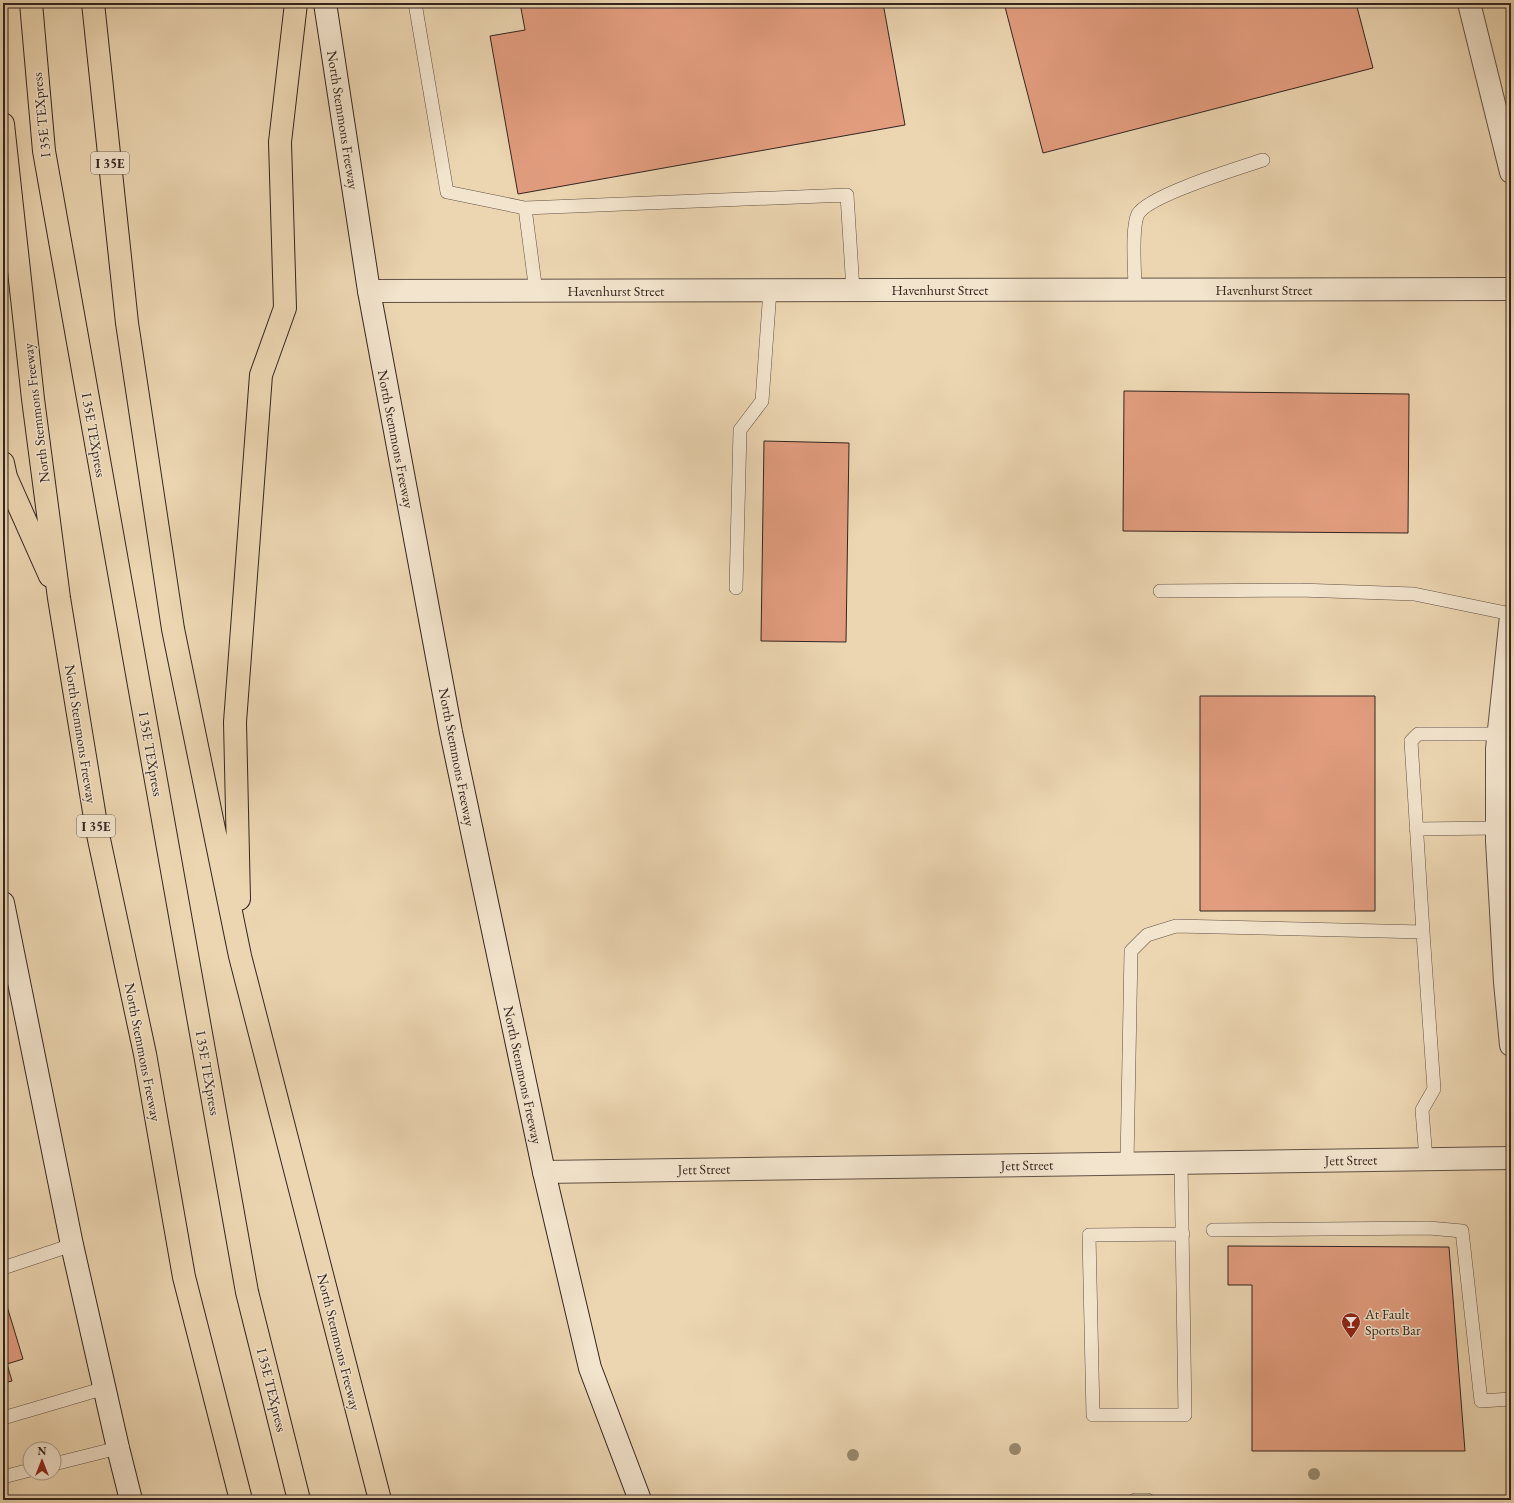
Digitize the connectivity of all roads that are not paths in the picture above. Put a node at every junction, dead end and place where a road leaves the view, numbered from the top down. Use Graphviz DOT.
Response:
graph roads {
  1 [pos="31,3"];
  2 [pos="93,3"];
  3 [pos="296,3"];
  4 [pos="325,3"];
  5 [pos="415,3"];
  6 [pos="1469,3"];
  7 [pos="3,124"];
  8 [pos="1263,160"];
  9 [pos="1511,172"];
  10 [pos="525,208"];
  11 [pos="770,290"];
  12 [pos="853,290"];
  13 [pos="1134,290"];
  14 [pos="1511,290"];
  15 [pos="369,291"];
  16 [pos="536,292"];
  17 [pos="3,463"];
  18 [pos="736,588"];
  19 [pos="1160,591"];
  20 [pos="59,598"];
  21 [pos="1511,615"];
  22 [pos="1498,734"];
  23 [pos="1497,828"];
  24 [pos="1416,829"];
  25 [pos="3,903"];
  26 [pos="1423,932"];
  27 [pos="240,956"];
  28 [pos="1511,1045"];
  29 [pos="1511,1158"];
  30 [pos="1426,1159"];
  31 [pos="1181,1162"];
  32 [pos="1127,1163"];
  33 [pos="544,1172"];
  34 [pos="1214,1230"];
  35 [pos="1183,1234"];
  36 [pos="72,1245"];
  37 [pos="3,1268"];
  38 [pos="105,1388"];
  39 [pos="1511,1399"];
  40 [pos="3,1418"];
  41 [pos="118,1448"];
  42 [pos="62,1462"];
  43 [pos="22,1472"];
  44 [pos="3,1477"];
  45 [pos="132,1500"];
  46 [pos="241,1500"];
  47 [pos="299,1500"];
  48 [pos="380,1500"];
  49 [pos="640,1500"];
  50 [pos="1135,1500"];
  51 [pos="1148,1500"];
  1 -- 47 [label="highway, I 35E TEXpress"];
  2 -- 27 [label="highway, North Stemmons Freeway / I 35E"];
  3 -- 27 [label="highway"];
  4 -- 15 [label="street, North Stemmons Freeway"];
  5 -- 10 [label="lane"];
  6 -- 9 [label="street"];
  7 -- 20 [label="highway, North Stemmons Freeway / I 35E"];
  8 -- 13 [label="lane"];
  10 -- 12 [label="lane"];
  10 -- 16 [label="lane"];
  11 -- 12 [label="street, Havenhurst Street"];
  11 -- 16 [label="street, Havenhurst Street"];
  11 -- 18 [label="lane"];
  12 -- 13 [label="street, Havenhurst Street"];
  13 -- 14 [label="street, Havenhurst Street"];
  15 -- 16 [label="street, Havenhurst Street"];
  15 -- 33 [label="street, North Stemmons Freeway"];
  17 -- 20 [label="highway"];
  19 -- 21 [label="lane"];
  20 -- 46 [label="highway, North Stemmons Freeway / I 35E"];
  21 -- 22 [label="street"];
  22 -- 23 [label="street"];
  22 -- 24 [label="lane"];
  23 -- 24 [label="lane"];
  23 -- 28 [label="street"];
  24 -- 26 [label="lane"];
  25 -- 36 [label="street"];
  26 -- 30 [label="lane"];
  26 -- 32 [label="lane"];
  27 -- 48 [label="highway, North Stemmons Freeway / I 35E"];
  29 -- 30 [label="street, Jett Street"];
  30 -- 31 [label="street, Jett Street"];
  31 -- 32 [label="street, Jett Street"];
  31 -- 35 [label="lane"];
  32 -- 33 [label="street, Jett Street"];
  33 -- 49 [label="street, North Stemmons Freeway"];
  34 -- 39 [label="lane"];
  35 -- 35 [label="lane"];
  36 -- 37 [label="lane"];
  36 -- 38 [label="street"];
  38 -- 40 [label="lane"];
  38 -- 41 [label="street"];
  41 -- 42 [label="lane"];
  41 -- 45 [label="street"];
  43 -- 44 [label="lane"];
  50 -- 51 [label="lane"];
}
